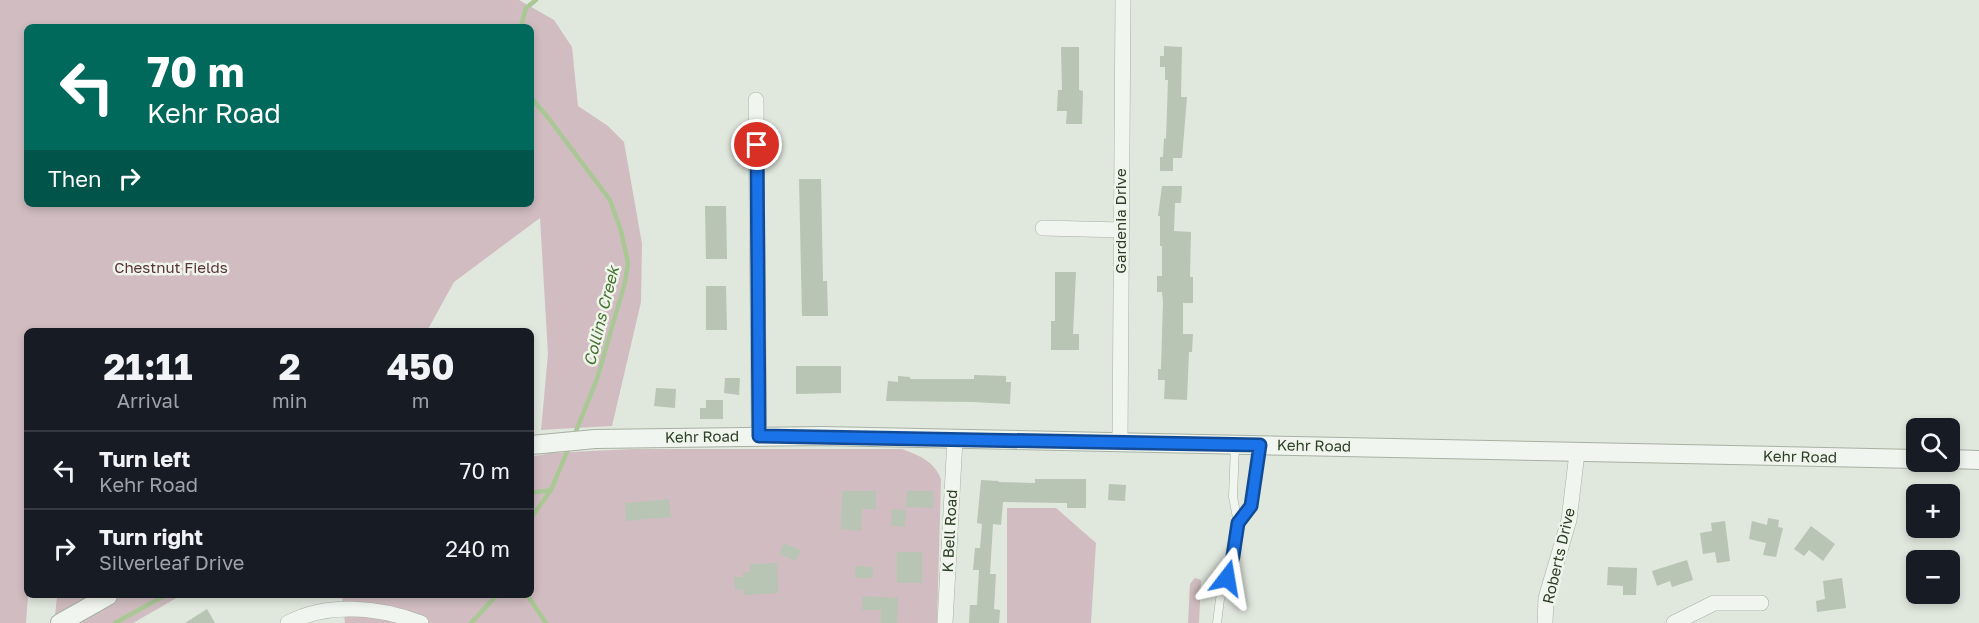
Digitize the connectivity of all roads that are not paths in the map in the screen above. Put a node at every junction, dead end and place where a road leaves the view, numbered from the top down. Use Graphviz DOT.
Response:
graph roads {
  1 [pos="1123,0"];
  2 [pos="756,100"];
  3 [pos="1043,228"];
  4 [pos="1121,230"];
  5 [pos="759,436"];
  6 [pos="955,439"];
  7 [pos="1120,442"];
  8 [pos="536,443"];
  9 [pos="1235,444"];
  10 [pos="1260,445"];
  11 [pos="1577,453"];
  12 [pos="1906,459"];
  13 [pos="1960,459"];
  14 [pos="1979,460"];
  15 [pos="1238,523"];
  16 [pos="104,598"];
  17 [pos="1761,603"];
  18 [pos="60,623"];
  19 [pos="288,623"];
  20 [pos="421,623"];
  21 [pos="945,623"];
  22 [pos="1216,623"];
  23 [pos="1545,623"];
  24 [pos="1674,623"];
  1 -- 4 [label="street, Gardenia Drive"];
  2 -- 5 [label="street"];
  3 -- 4 [label="street"];
  4 -- 7 [label="street, Gardenia Drive"];
  5 -- 6 [label="street, Kehr Road"];
  5 -- 8 [label="street, Kehr Road"];
  6 -- 7 [label="street, Kehr Road"];
  6 -- 21 [label="street, K Bell Road"];
  7 -- 9 [label="street, Kehr Road"];
  9 -- 10 [label="street, Kehr Road"];
  9 -- 15 [label="lane"];
  10 -- 11 [label="street, Kehr Road"];
  10 -- 15 [label="lane"];
  11 -- 12 [label="street, Kehr Road"];
  11 -- 23 [label="street, Roberts Drive"];
  13 -- 14 [label="street"];
  15 -- 22 [label="lane"];
  16 -- 18 [label="street"];
  17 -- 24 [label="street"];
  19 -- 20 [label="street"];
}
